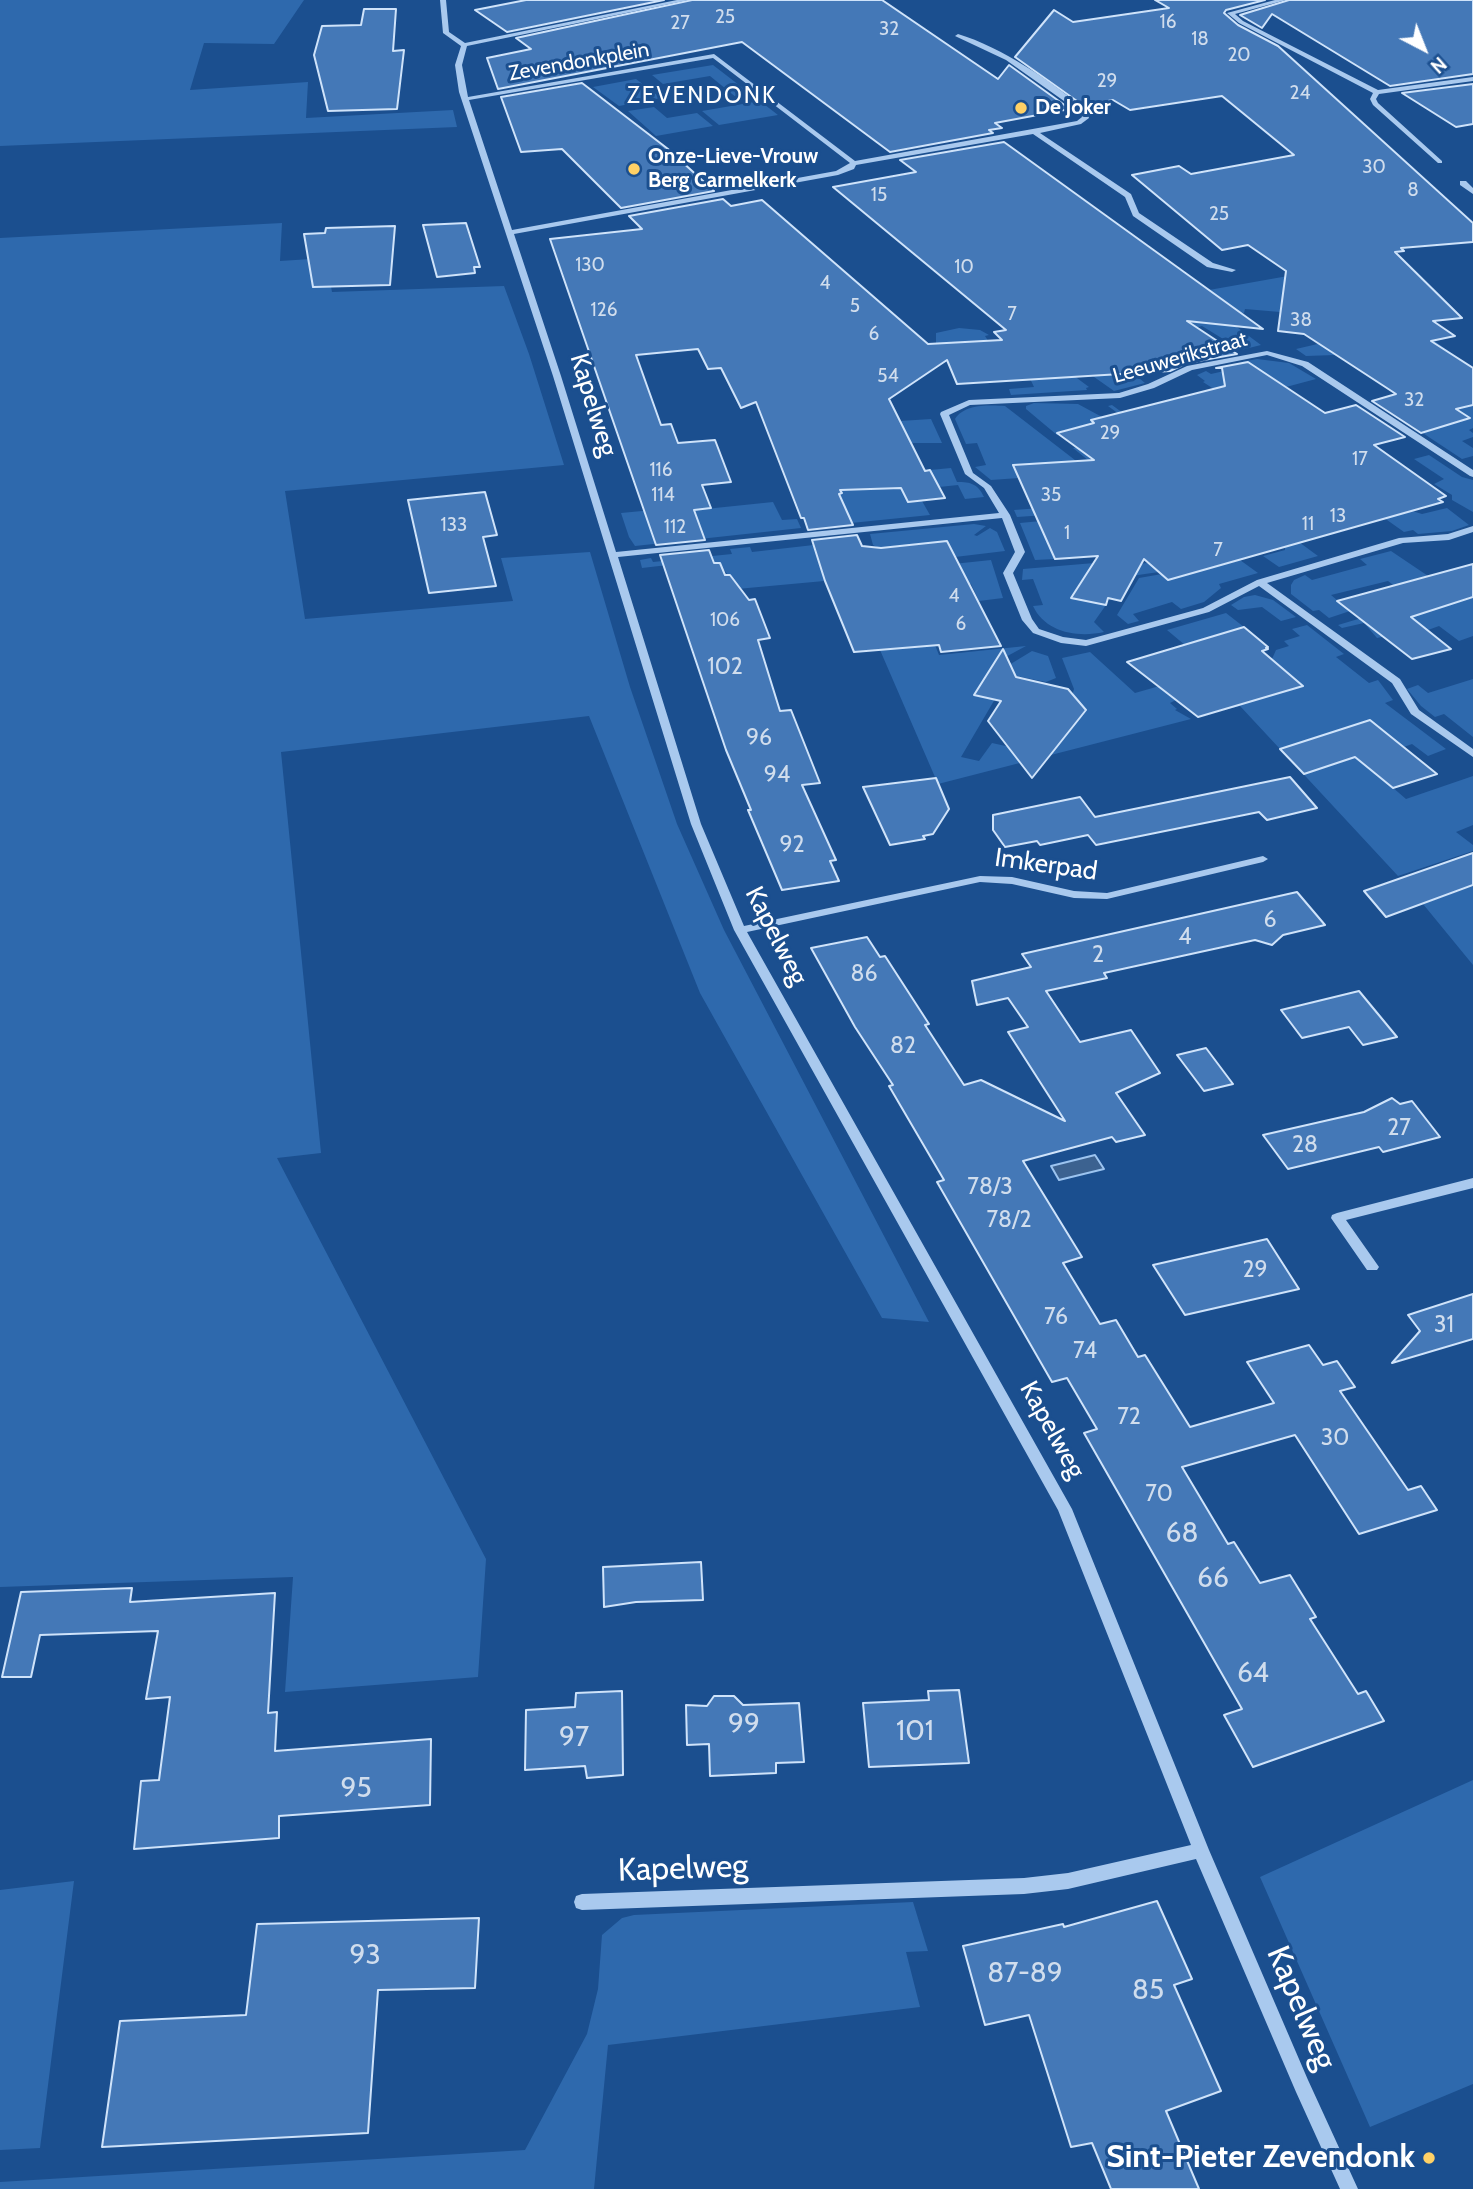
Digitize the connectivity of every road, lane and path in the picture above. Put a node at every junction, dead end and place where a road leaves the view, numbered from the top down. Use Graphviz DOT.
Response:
graph roads {
  1 [pos="443,0"];
  2 [pos="686,0"];
  3 [pos="1283,0"];
  4 [pos="958,36"];
  5 [pos="464,45"];
  6 [pos="1473,79"];
  7 [pos="1377,92"];
  8 [pos="465,99"];
  9 [pos="1034,132"];
  10 [pos="1440,162"];
  11 [pos="854,163"];
  12 [pos="1463,183"];
  13 [pos="1473,192"];
  14 [pos="508,233"];
  15 [pos="1232,270"];
  16 [pos="1473,474"];
  17 [pos="1005,515"];
  18 [pos="1473,530"];
  19 [pos="611,555"];
  20 [pos="1260,582"];
  21 [pos="1473,754"];
  22 [pos="1264,859"];
  23 [pos="740,930"];
  24 [pos="1473,1182"];
  25 [pos="1372,1267"];
  26 [pos="1201,1850"];
  27 [pos="582,1902"];
  28 [pos="1349,2189"];
  1 -- 5 [label="street"];
  2 -- 5 [label="street"];
  3 -- 7 [label="street"];
  4 -- 9 [label="street"];
  5 -- 8 [label="street, Kapelweg"];
  6 -- 7 [label="street"];
  7 -- 10 [label="street"];
  8 -- 11 [label="street, Zevendonkplein"];
  8 -- 14 [label="street, Kapelweg"];
  9 -- 11 [label="street"];
  9 -- 15 [label="street"];
  11 -- 14 [label="street"];
  12 -- 13 [label="street"];
  14 -- 19 [label="street, Kapelweg"];
  16 -- 17 [label="street, Leeuwerikstraat"];
  17 -- 19 [label="street"];
  17 -- 20 [label="street, Leeuwerikstraat"];
  18 -- 20 [label="street, Leeuwerikstraat"];
  19 -- 23 [label="street, Kapelweg"];
  20 -- 21 [label="street"];
  22 -- 23 [label="street, Imkerpad"];
  23 -- 26 [label="street, Kapelweg"];
  24 -- 25 [label="street"];
  26 -- 27 [label="street, Kapelweg"];
  26 -- 28 [label="street, Kapelweg"];
}
